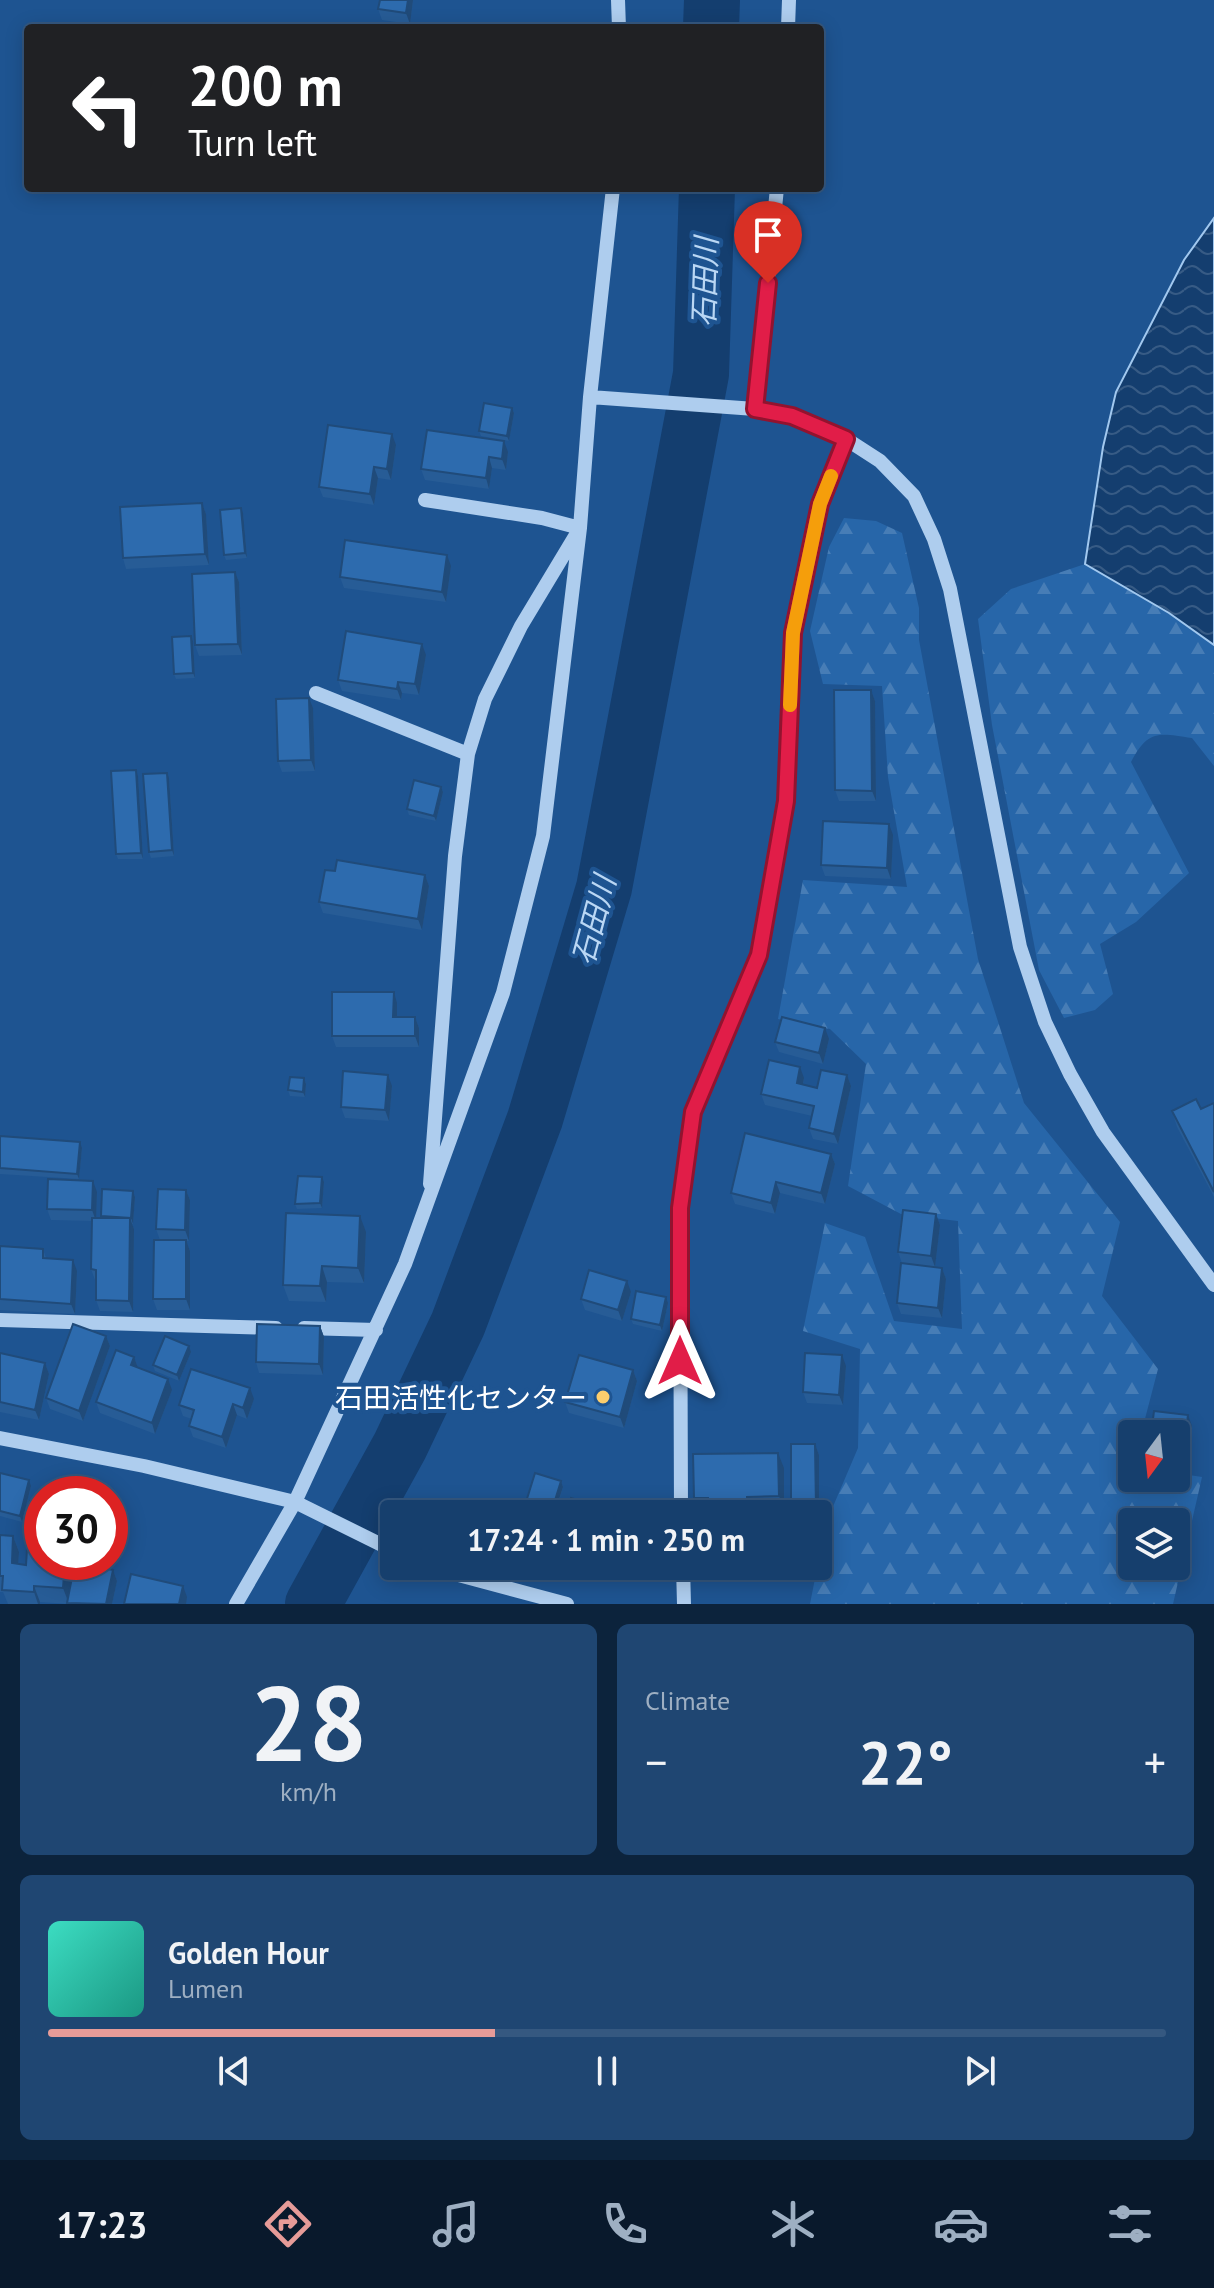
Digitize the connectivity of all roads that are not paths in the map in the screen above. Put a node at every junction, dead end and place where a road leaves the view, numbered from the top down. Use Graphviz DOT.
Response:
graph roads {
  1 [pos="618,0"];
  2 [pos="789,0"];
  3 [pos="619,24"];
  4 [pos="788,24"];
  5 [pos="613,192"];
  6 [pos="777,192"];
  7 [pos="590,397"];
  8 [pos="755,409"];
  9 [pos="846,439"];
  10 [pos="425,500"];
  11 [pos="580,528"];
  12 [pos="316,693"];
  13 [pos="468,754"];
  14 [pos="429,1200"];
  15 [pos="1214,1285"];
  16 [pos="0,1320"];
  17 [pos="376,1330"];
  18 [pos="0,1438"];
  19 [pos="681,1500"];
  20 [pos="295,1502"];
  21 [pos="380,1544"];
  22 [pos="477,1580"];
  23 [pos="683,1580"];
  24 [pos="236,1604"];
  25 [pos="567,1604"];
  26 [pos="684,1604"];
  1 -- 3 [label="street"];
  2 -- 4 [label="street"];
  5 -- 7 [label="street"];
  6 -- 8 [label="street"];
  7 -- 8 [label="street"];
  7 -- 11 [label="street"];
  8 -- 9 [label="street"];
  9 -- 15 [label="street"];
  9 -- 19 [label="street"];
  10 -- 11 [label="street"];
  11 -- 13 [label="street"];
  11 -- 14 [label="street"];
  12 -- 13 [label="street"];
  13 -- 14 [label="street"];
  14 -- 17 [label="street"];
  16 -- 17 [label="street"];
  17 -- 20 [label="street"];
  18 -- 20 [label="street"];
  20 -- 21 [label="street"];
  20 -- 24 [label="street"];
  22 -- 25 [label="street"];
  23 -- 26 [label="street"];
}
